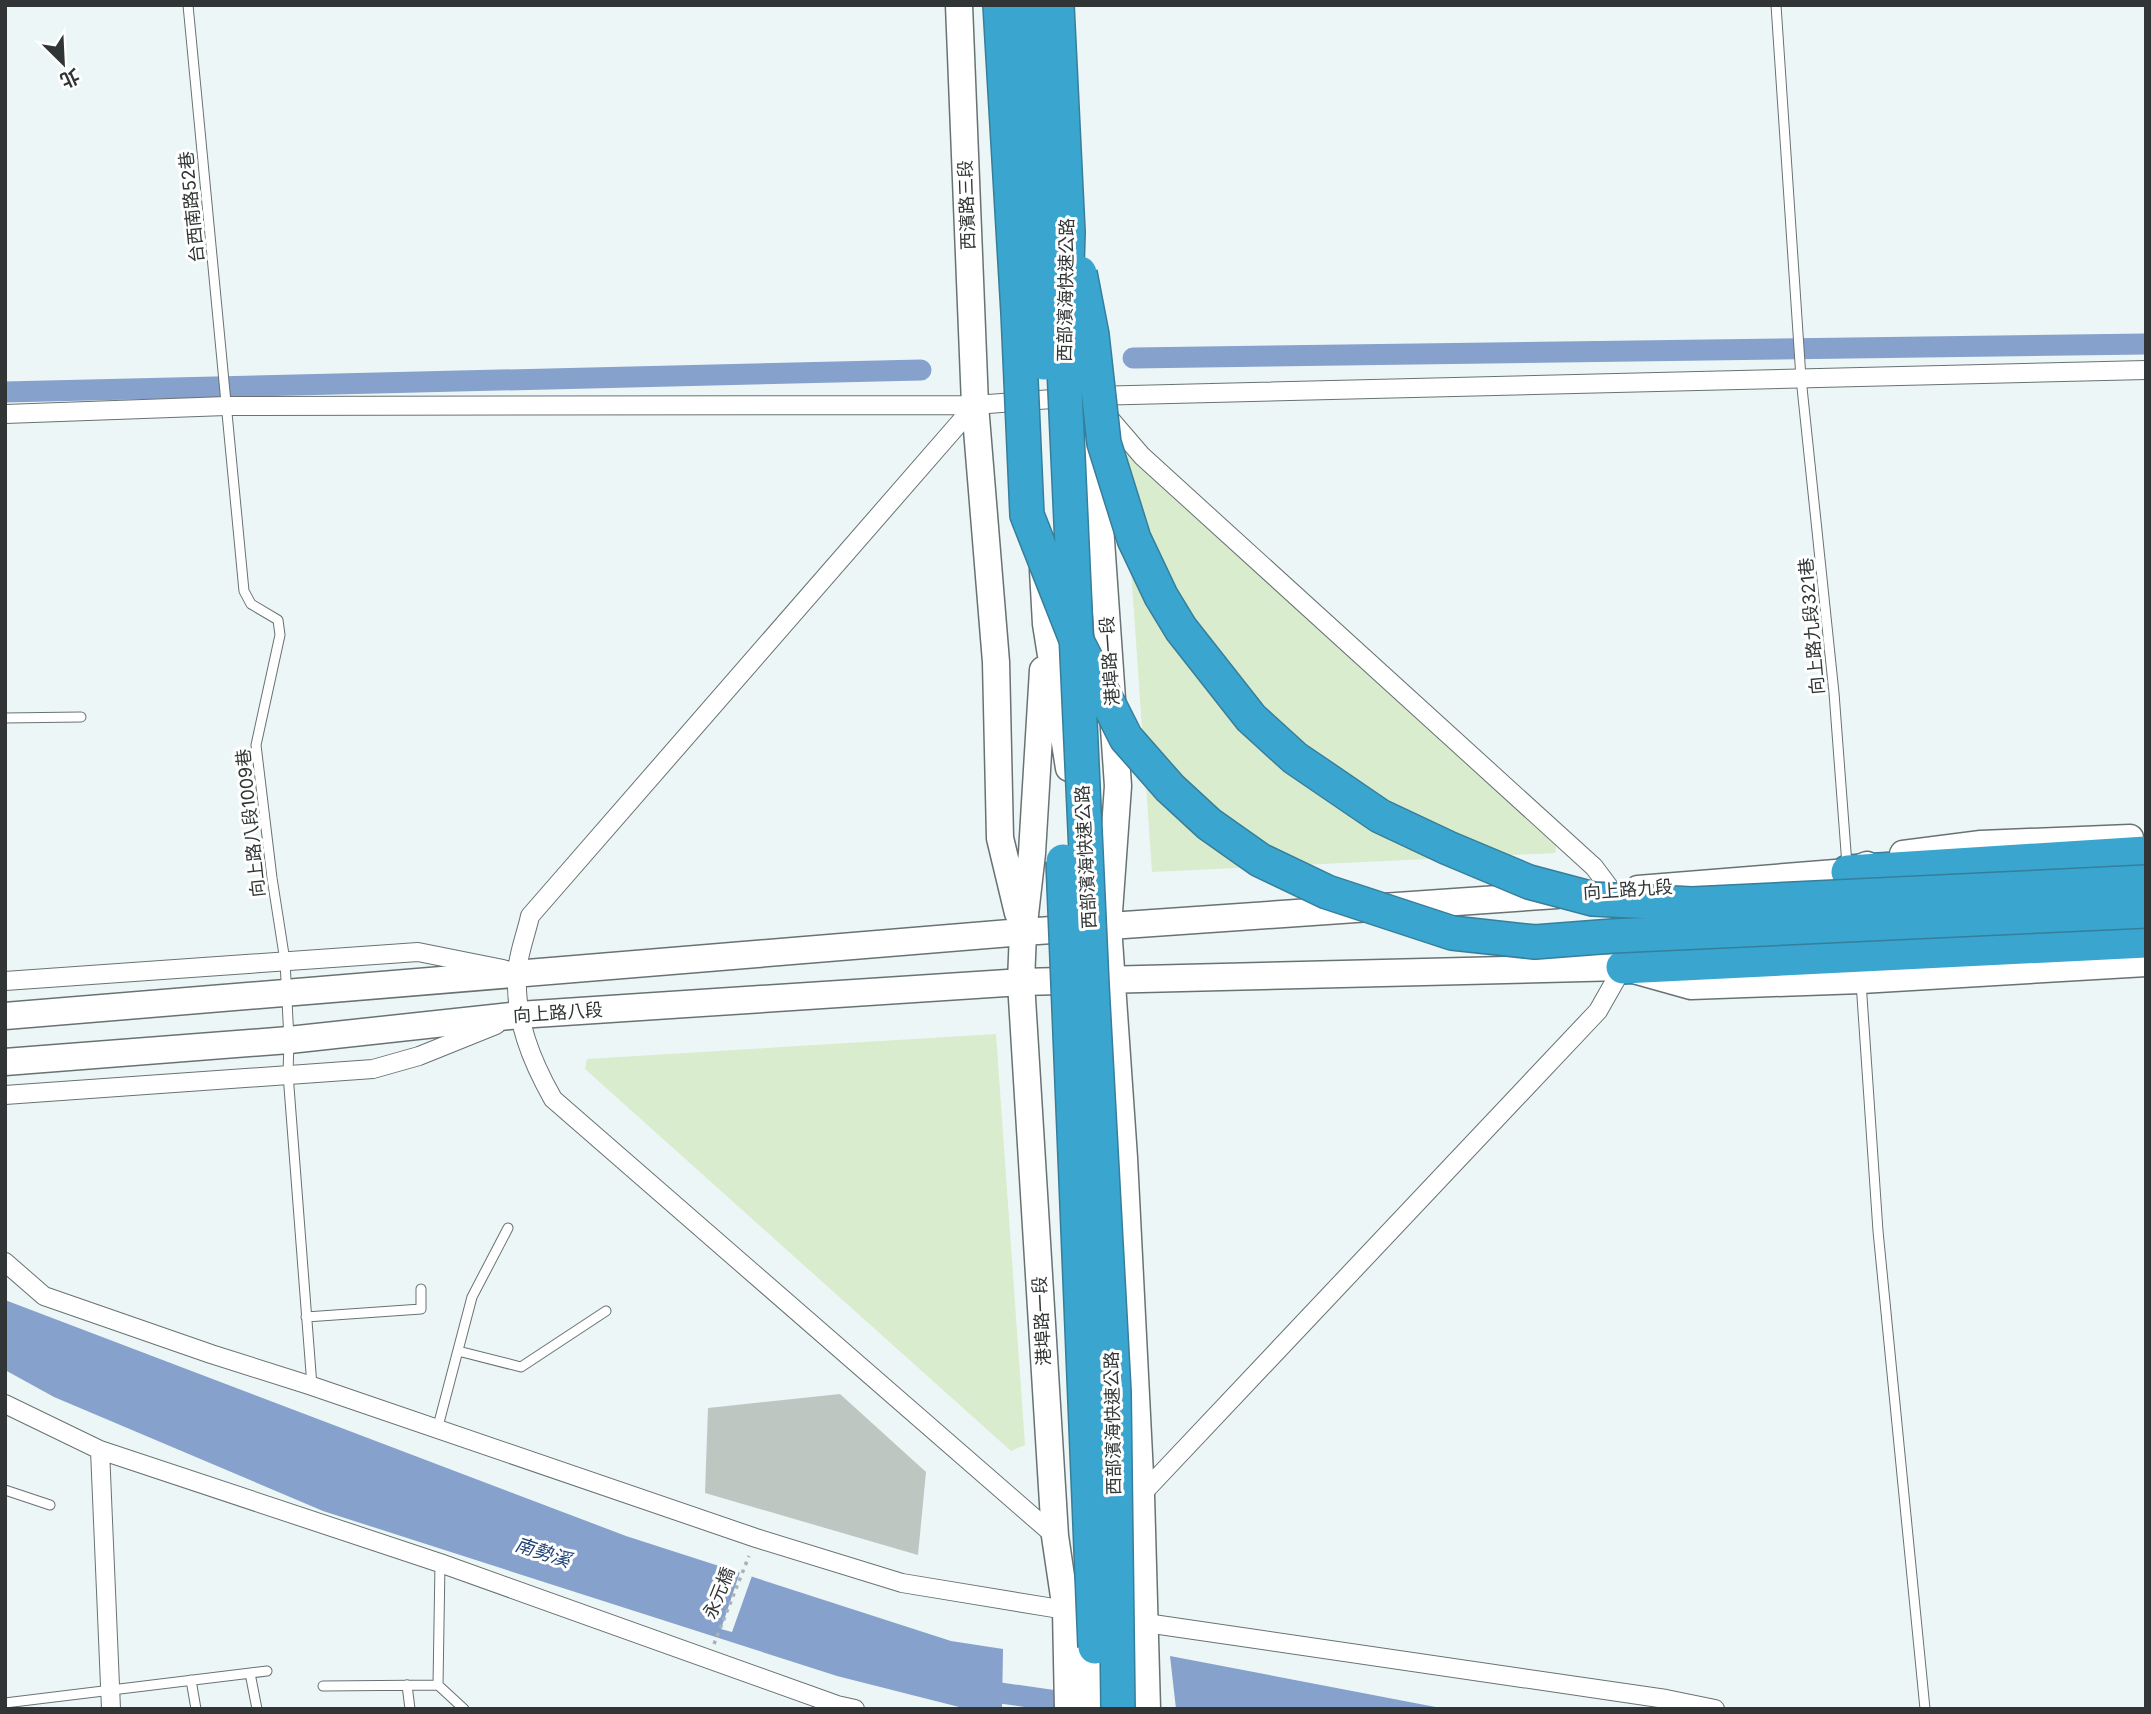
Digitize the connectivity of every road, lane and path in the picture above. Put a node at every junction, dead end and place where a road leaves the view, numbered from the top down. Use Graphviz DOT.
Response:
graph roads {
  1 [pos="188,5"];
  2 [pos="959,5"];
  3 [pos="1000,5"];
  4 [pos="1014,5"];
  5 [pos="1030,5"];
  6 [pos="1057,5"];
  7 [pos="1073,5"];
  8 [pos="1776,5"];
  9 [pos="1068,232"];
  10 [pos="2146,370"];
  11 [pos="1801,378"];
  12 [pos="1091,396"];
  13 [pos="1033,400"];
  14 [pos="225,402"];
  15 [pos="975,405"];
  16 [pos="5,414"];
  17 [pos="1046,624"];
  18 [pos="82,717"];
  19 [pos="5,718"];
  20 [pos="2146,837"];
  21 [pos="2146,853"];
  22 [pos="1848,872"];
  23 [pos="2146,882"];
  24 [pos="1612,891"];
  25 [pos="2146,900"];
  26 [pos="1992,908"];
  27 [pos="2146,911"];
  28 [pos="1850,912"];
  29 [pos="1108,926"];
  30 [pos="1023,932"];
  31 [pos="2146,941"];
  32 [pos="285,961"];
  33 [pos="2146,963"];
  34 [pos="1623,967"];
  35 [pos="1857,967"];
  36 [pos="516,973"];
  37 [pos="1112,979"];
  38 [pos="5,981"];
  39 [pos="1021,982"];
  40 [pos="286,993"];
  41 [pos="519,1015"];
  42 [pos="5,1016"];
  43 [pos="289,1040"];
  44 [pos="5,1062"];
  45 [pos="288,1074"];
  46 [pos="5,1096"];
  47 [pos="508,1228"];
  48 [pos="5,1262"];
  49 [pos="421,1289"];
  50 [pos="606,1311"];
  51 [pos="306,1317"];
  52 [pos="458,1351"];
  53 [pos="312,1386"];
  54 [pos="5,1404"];
  55 [pos="437,1430"];
  56 [pos="100,1450"];
  57 [pos="5,1490"];
  58 [pos="1141,1495"];
  59 [pos="50,1504"];
  60 [pos="1055,1536"];
  61 [pos="756,1538"];
  62 [pos="440,1563"];
  63 [pos="1066,1610"];
  64 [pos="1146,1623"];
  65 [pos="708,1658"];
  66 [pos="268,1671"];
  67 [pos="250,1673"];
  68 [pos="191,1680"];
  69 [pos="407,1685"];
  70 [pos="438,1685"];
  71 [pos="323,1686"];
  72 [pos="109,1690"];
  73 [pos="5,1703"];
  74 [pos="843,1707"];
  75 [pos="111,1709"];
  76 [pos="196,1709"];
  77 [pos="257,1709"];
  78 [pos="410,1709"];
  79 [pos="464,1709"];
  80 [pos="1068,1709"];
  81 [pos="1091,1709"];
  82 [pos="1097,1709"];
  83 [pos="1118,1709"];
  84 [pos="1147,1709"];
  85 [pos="1715,1709"];
  86 [pos="1924,1709"];
  1 -- 14 [label="lane, 台西南路52巷"];
  2 -- 15 [label="street, 西濱路三段"];
  3 -- 27 [label="highway, bridge"];
  4 -- 13 [label="street"];
  5 -- 82 [label="highway, 西部濱海快速公路, bridge"];
  6 -- 9 [label="highway, 西部濱海快速公路, bridge"];
  7 -- 12 [label="street"];
  8 -- 11 [label="lane, 向上路九段321巷"];
  9 -- 23 [label="highway, bridge"];
  9 -- 83 [label="highway, 西部濱海快速公路, bridge"];
  10 -- 11 [label="street"];
  11 -- 12 [label="street"];
  11 -- 22 [label="lane, 向上路九段321巷"];
  12 -- 13 [label="street"];
  12 -- 24 [label="street"];
  12 -- 29 [label="street, 港埠路一段"];
  13 -- 15 [label="street"];
  13 -- 17 [label="street, 港埠路一段"];
  14 -- 15 [label="street"];
  14 -- 16 [label="street"];
  14 -- 32 [label="lane, 向上路八段1009巷"];
  15 -- 30 [label="street, 港埠路一段"];
  15 -- 36 [label="street"];
  17 -- 29 [label="street, 港埠路一段"];
  17 -- 30 [label="street, 港埠路一段"];
  18 -- 19 [label="lane"];
  20 -- 22 [label="street, 向上路九段"];
  21 -- 22 [label="highway"];
  22 -- 24 [label="street, 向上路九段"];
  22 -- 26 [label="street"];
  22 -- 28 [label="lane, 向上路九段321巷"];
  24 -- 29 [label="street, 向上路九段"];
  24 -- 34 [label="street"];
  25 -- 26 [label="street"];
  26 -- 28 [label="street"];
  28 -- 34 [label="street"];
  28 -- 35 [label="lane, 向上路九段321巷"];
  29 -- 30 [label="street"];
  29 -- 37 [label="street, 港埠路一段"];
  30 -- 36 [label="street"];
  30 -- 39 [label="street, 港埠路一段"];
  31 -- 35 [label="highway"];
  32 -- 36 [label="street"];
  32 -- 38 [label="street"];
  32 -- 40 [label="lane"];
  33 -- 35 [label="street"];
  34 -- 35 [label="highway"];
  34 -- 37 [label="street"];
  34 -- 58 [label="street"];
  35 -- 86 [label="lane, 向上路九段321巷"];
  36 -- 40 [label="street"];
  36 -- 41 [label="street"];
  37 -- 39 [label="street, 向上路八段"];
  37 -- 58 [label="street, 港埠路一段"];
  39 -- 41 [label="street, 向上路八段"];
  39 -- 60 [label="street, 港埠路一段"];
  40 -- 42 [label="street"];
  40 -- 43 [label="lane"];
  41 -- 43 [label="street, 向上路八段"];
  41 -- 45 [label="street"];
  41 -- 60 [label="street"];
  43 -- 44 [label="street, 向上路八段"];
  43 -- 45 [label="lane"];
  45 -- 46 [label="street"];
  45 -- 51 [label="lane"];
  47 -- 52 [label="lane"];
  48 -- 53 [label="street"];
  49 -- 51 [label="lane"];
  50 -- 52 [label="lane"];
  51 -- 53 [label="lane"];
  52 -- 55 [label="lane"];
  53 -- 55 [label="street"];
  54 -- 56 [label="street"];
  55 -- 61 [label="street"];
  56 -- 62 [label="street"];
  56 -- 72 [label="street"];
  57 -- 59 [label="lane"];
  58 -- 64 [label="street, 港埠路一段"];
  58 -- 81 [label="street"];
  60 -- 63 [label="street, 港埠路一段"];
  61 -- 63 [label="street"];
  61 -- 65 [label="path, 永元橋"];
  62 -- 65 [label="street"];
  62 -- 70 [label="lane"];
  63 -- 80 [label="street, 港埠路一段"];
  64 -- 84 [label="street, 港埠路一段"];
  64 -- 85 [label="street"];
  65 -- 74 [label="street"];
  66 -- 67 [label="lane"];
  67 -- 68 [label="lane"];
  67 -- 77 [label="lane"];
  68 -- 72 [label="lane"];
  68 -- 76 [label="lane"];
  69 -- 70 [label="lane"];
  69 -- 71 [label="lane"];
  69 -- 78 [label="lane"];
  70 -- 79 [label="lane"];
  72 -- 73 [label="lane"];
  72 -- 75 [label="street"];
}
